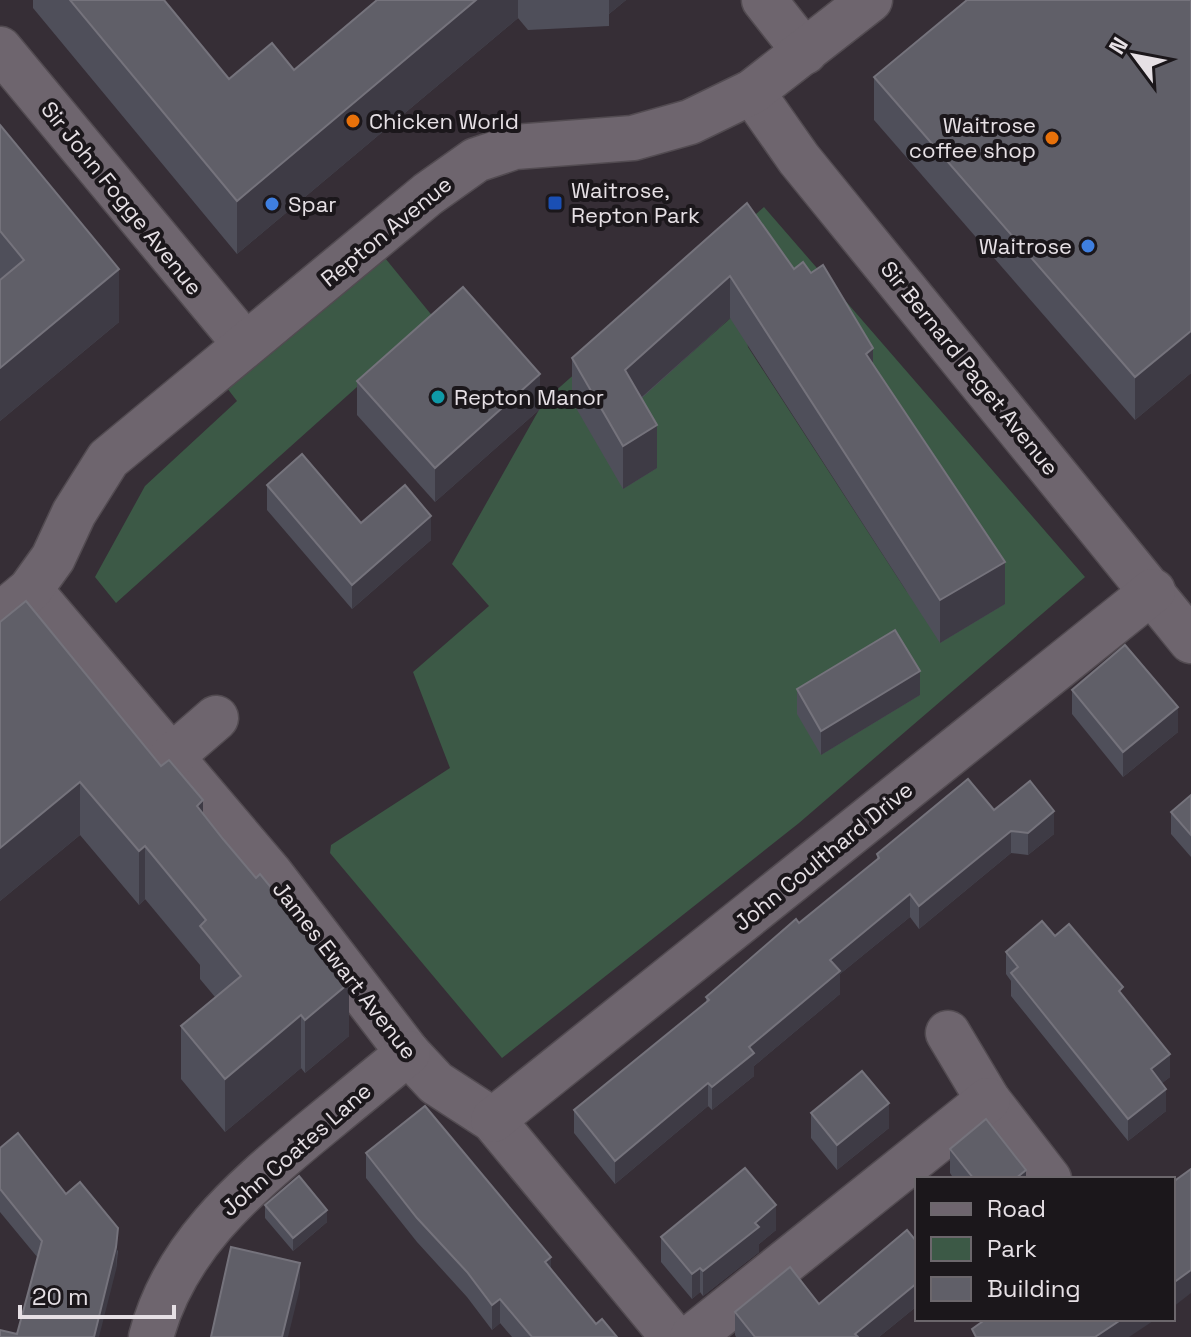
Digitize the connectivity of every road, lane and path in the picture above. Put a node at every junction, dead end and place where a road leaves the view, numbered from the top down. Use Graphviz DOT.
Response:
graph roads {
  1 [pos="764,0"];
  2 [pos="870,0"];
  3 [pos="0,49"];
  4 [pos="805,52"];
  5 [pos="752,92"];
  6 [pos="245,344"];
  7 [pos="1153,591"];
  8 [pos="15,602"];
  9 [pos="1191,641"];
  10 [pos="216,718"];
  11 [pos="171,757"];
  12 [pos="948,1033"];
  13 [pos="408,1053"];
  14 [pos="988,1100"];
  15 [pos="493,1120"];
  16 [pos="1047,1177"];
  17 [pos="151,1337"];
  18 [pos="673,1337"];
  19 [pos="692,1337"];
  1 -- 4 [label="street"];
  2 -- 4 [label="street, Repton Avenue"];
  3 -- 6 [label="street, Sir John Fogge Avenue"];
  4 -- 5 [label="street, Repton Avenue"];
  5 -- 6 [label="street, Repton Avenue"];
  5 -- 7 [label="street, Sir Bernard Paget Avenue"];
  6 -- 8 [label="street, Repton Avenue"];
  7 -- 9 [label="street, Sir Bernard Paget Avenue"];
  7 -- 15 [label="street, John Coulthard Drive"];
  8 -- 11 [label="street, James Ewart Avenue"];
  10 -- 11 [label="street"];
  11 -- 13 [label="street, James Ewart Avenue"];
  12 -- 14 [label="street"];
  13 -- 15 [label="street, James Ewart Avenue"];
  13 -- 17 [label="street, John Coates Lane"];
  14 -- 16 [label="street"];
  14 -- 19 [label="street"];
  15 -- 18 [label="street, James Ewart Avenue"];
}
